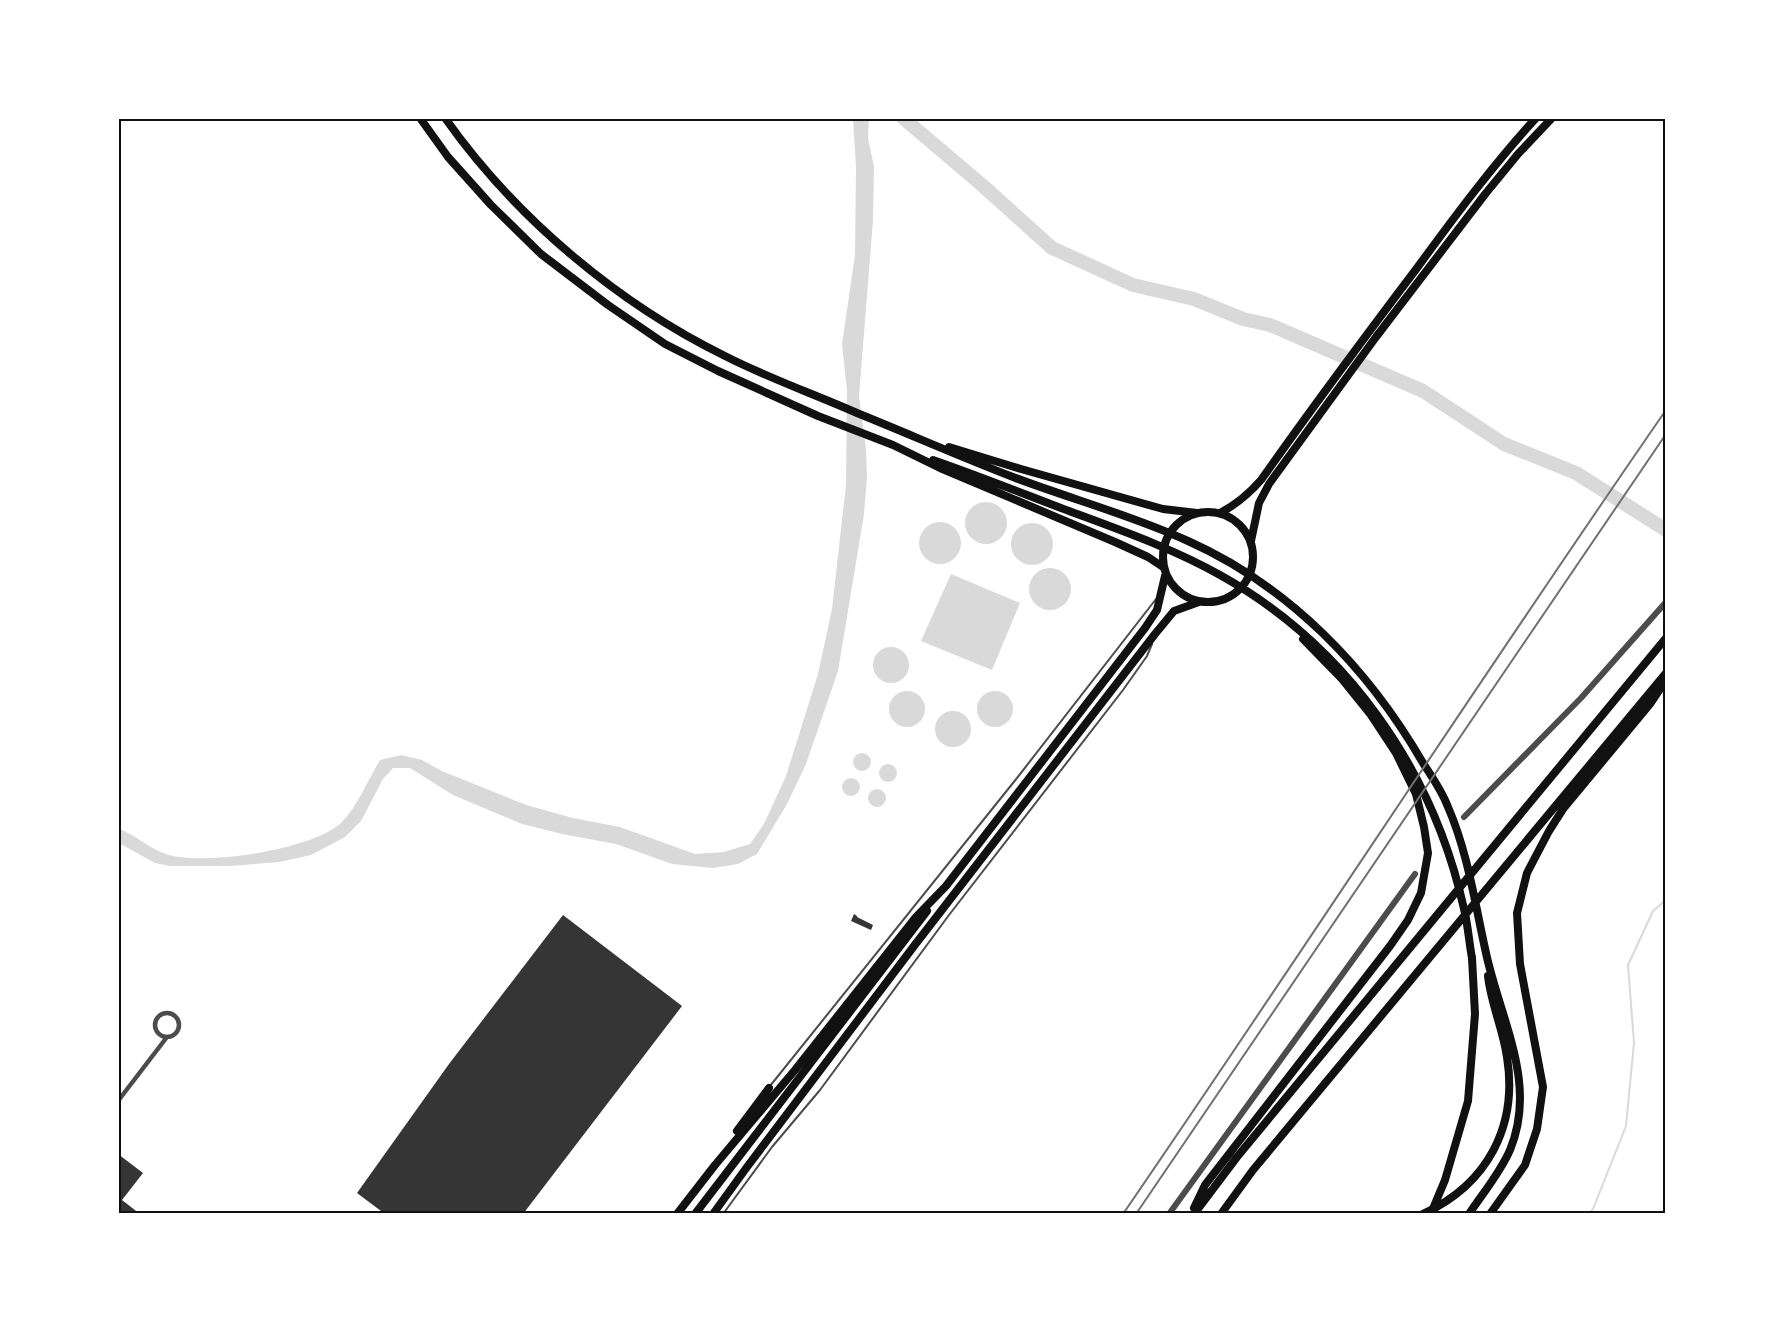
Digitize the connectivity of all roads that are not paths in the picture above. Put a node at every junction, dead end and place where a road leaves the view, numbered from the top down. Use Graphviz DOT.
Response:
graph roads {
  1 [pos="420,118"];
  2 [pos="445,118"];
  3 [pos="1536,118"];
  4 [pos="1552,118"];
  5 [pos="912,435"];
  6 [pos="902,449"];
  7 [pos="1197,513"];
  8 [pos="1220,513"];
  9 [pos="1251,541"];
  10 [pos="1164,572"];
  11 [pos="1162,592"];
  12 [pos="1199,602"];
  13 [pos="1665,602"];
  14 [pos="1155,634"];
  15 [pos="1665,638"];
  16 [pos="1665,673"];
  17 [pos="1665,680"];
  18 [pos="1399,751"];
  19 [pos="1464,817"];
  20 [pos="1415,874"];
  21 [pos="946,886"];
  22 [pos="1486,955"];
  23 [pos="1472,958"];
  24 [pos="166,1037"];
  25 [pos="769,1088"];
  26 [pos="118,1101"];
  27 [pos="715,1165"];
  28 [pos="676,1214"];
  29 [pos="695,1214"];
  30 [pos="711,1214"];
  31 [pos="723,1214"];
  32 [pos="1169,1214"];
  33 [pos="1192,1214"];
  34 [pos="1221,1214"];
  35 [pos="1424,1214"];
  36 [pos="1431,1214"];
  37 [pos="1469,1214"];
  38 [pos="1490,1214"];
  1 -- 6 [label="highway"];
  2 -- 5 [label="highway"];
  3 -- 8 [label="main road"];
  4 -- 9 [label="main road"];
  5 -- 7 [label="highway"];
  5 -- 22 [label="highway"];
  6 -- 10 [label="highway"];
  6 -- 18 [label="highway"];
  7 -- 8 [label="main road"];
  7 -- 10 [label="main road"];
  8 -- 9 [label="main road"];
  9 -- 12 [label="main road"];
  10 -- 11 [label="main road"];
  10 -- 12 [label="main road"];
  11 -- 21 [label="main road"];
  11 -- 25 [label="lane"];
  12 -- 14 [label="main road"];
  13 -- 19 [label="street"];
  14 -- 30 [label="main road"];
  14 -- 31 [label="lane"];
  15 -- 33 [label="highway"];
  16 -- 34 [label="highway"];
  17 -- 38 [label="highway"];
  18 -- 23 [label="highway"];
  18 -- 33 [label="highway"];
  20 -- 32 [label="street"];
  21 -- 27 [label="main road"];
  21 -- 29 [label="main road"];
  22 -- 35 [label="highway"];
  22 -- 37 [label="highway"];
  23 -- 36 [label="main road"];
  24 -- 24 [label="street"];
  24 -- 26 [label="street"];
  25 -- 27 [label="main road"];
  27 -- 28 [label="main road"];
}
